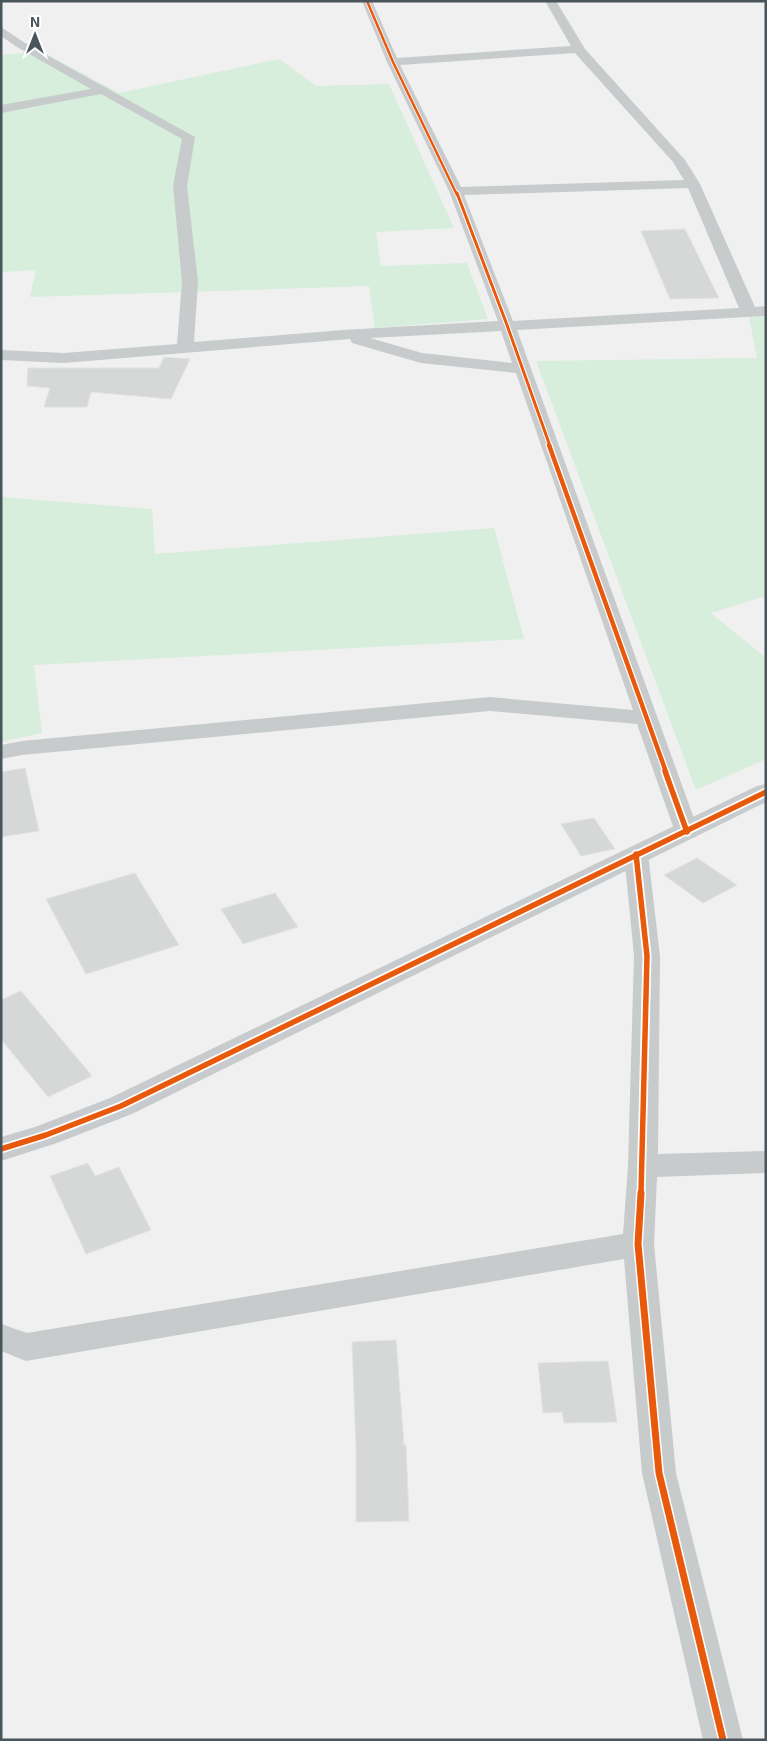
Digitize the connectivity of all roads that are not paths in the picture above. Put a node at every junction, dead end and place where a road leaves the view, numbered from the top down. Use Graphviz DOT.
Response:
graph roads {
  1 [pos="367,1"];
  2 [pos="550,1"];
  3 [pos="1,30"];
  4 [pos="579,49"];
  5 [pos="393,62"];
  6 [pos="103,90"];
  7 [pos="1,109"];
  8 [pos="693,184"];
  9 [pos="456,191"];
  10 [pos="766,311"];
  11 [pos="749,312"];
  12 [pos="507,325"];
  13 [pos="343,335"];
  14 [pos="185,349"];
  15 [pos="1,355"];
  16 [pos="521,369"];
  17 [pos="646,718"];
  18 [pos="1,752"];
  19 [pos="766,792"];
  20 [pos="687,832"];
  21 [pos="636,854"];
  22 [pos="1,1149"];
  23 [pos="766,1162"];
  24 [pos="643,1166"];
  25 [pos="638,1244"];
  26 [pos="1,1337"];
  27 [pos="723,1740"];
  1 -- 5 [label="street"];
  2 -- 4 [label="street"];
  3 -- 6 [label="street"];
  4 -- 5 [label="street"];
  4 -- 8 [label="street"];
  5 -- 9 [label="street"];
  6 -- 7 [label="street"];
  6 -- 14 [label="street"];
  8 -- 9 [label="street"];
  8 -- 11 [label="street"];
  9 -- 12 [label="street"];
  10 -- 11 [label="street"];
  11 -- 12 [label="street"];
  12 -- 13 [label="street"];
  12 -- 16 [label="street"];
  13 -- 14 [label="street"];
  13 -- 16 [label="street"];
  14 -- 15 [label="street"];
  16 -- 17 [label="street"];
  17 -- 18 [label="street"];
  17 -- 20 [label="street"];
  19 -- 20 [label="street"];
  20 -- 21 [label="street"];
  21 -- 22 [label="street"];
  21 -- 24 [label="street"];
  23 -- 24 [label="street"];
  24 -- 25 [label="street"];
  25 -- 26 [label="street"];
  25 -- 27 [label="street"];
}
